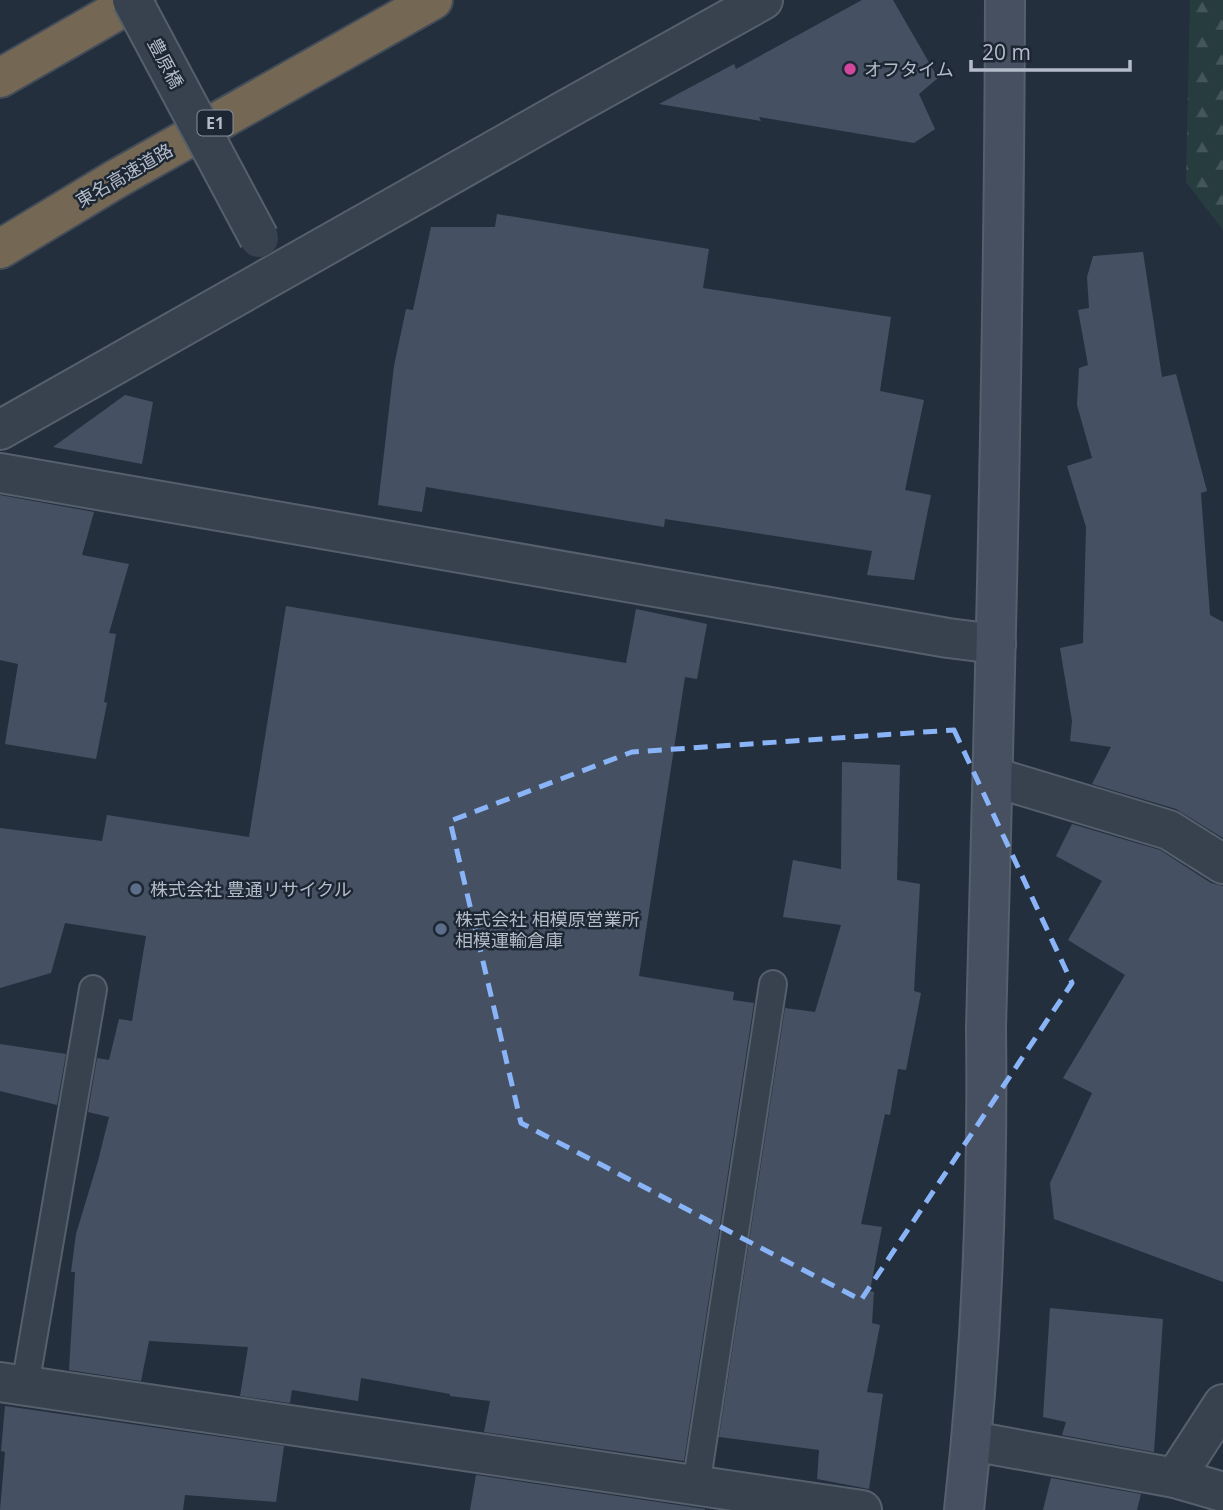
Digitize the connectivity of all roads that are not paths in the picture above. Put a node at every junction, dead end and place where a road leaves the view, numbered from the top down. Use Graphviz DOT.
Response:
graph roads {
  1 [pos="134,0"];
  2 [pos="433,0"];
  3 [pos="763,0"];
  4 [pos="1006,0"];
  5 [pos="0,78"];
  6 [pos="0,249"];
  7 [pos="283,269"];
  8 [pos="0,430"];
  9 [pos="0,474"];
  10 [pos="996,644"];
  11 [pos="993,777"];
  12 [pos="1223,864"];
  13 [pos="773,984"];
  14 [pos="93,989"];
  15 [pos="12,1384"];
  16 [pos="1223,1404"];
  17 [pos="972,1441"];
  18 [pos="1175,1478"];
  19 [pos="696,1486"];
  20 [pos="1223,1492"];
  21 [pos="862,1510"];
  22 [pos="964,1510"];
  1 -- 5 [label="highway"];
  1 -- 7 [label="street, 豊原橋, bridge"];
  2 -- 6 [label="highway, 東名高速道路 / E1"];
  3 -- 7 [label="street"];
  4 -- 10 [label="street"];
  7 -- 8 [label="street"];
  9 -- 10 [label="street"];
  10 -- 11 [label="street"];
  11 -- 12 [label="street"];
  11 -- 17 [label="street"];
  13 -- 19 [label="lane"];
  14 -- 15 [label="lane"];
  15 -- 19 [label="street"];
  16 -- 18 [label="street"];
  17 -- 18 [label="street"];
  17 -- 22 [label="street"];
  18 -- 20 [label="street"];
  19 -- 21 [label="street"];
}
